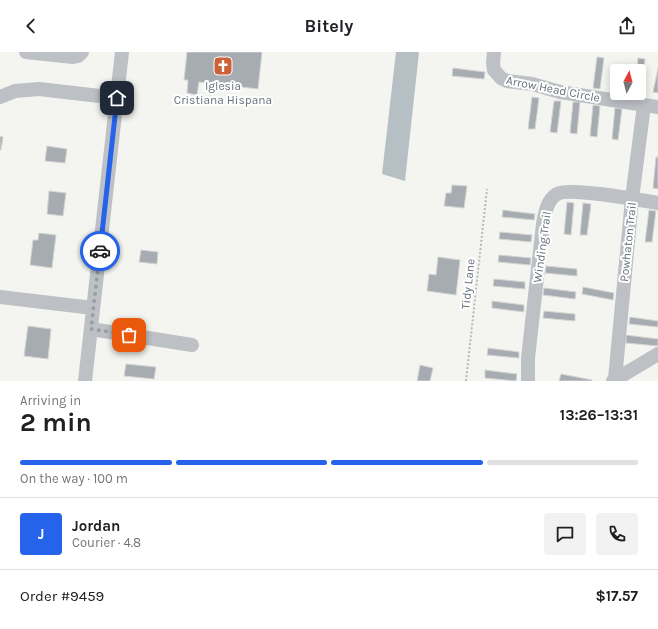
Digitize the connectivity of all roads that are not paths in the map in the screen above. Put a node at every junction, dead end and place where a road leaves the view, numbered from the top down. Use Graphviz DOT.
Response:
graph roads {
  1 [pos="26,52"];
  2 [pos="82,52"];
  3 [pos="122,52"];
  4 [pos="494,52"];
  5 [pos="0,97"];
  6 [pos="117,98"];
  7 [pos="644,105"];
  8 [pos="658,106"];
  9 [pos="632,199"];
  10 [pos="658,202"];
  11 [pos="0,297"];
  12 [pos="93,308"];
  13 [pos="91,329"];
  14 [pos="192,345"];
  15 [pos="658,354"];
  16 [pos="614,380"];
  17 [pos="85,381"];
  18 [pos="528,381"];
  1 -- 2 [label="street"];
  3 -- 6 [label="street"];
  4 -- 7 [label="street, Arrow Head Circle"];
  5 -- 6 [label="street"];
  6 -- 12 [label="street"];
  7 -- 8 [label="street, Arrow Head Circle"];
  7 -- 9 [label="street, Powhaton Trail"];
  9 -- 10 [label="street, Winding Trail"];
  9 -- 16 [label="street, Powhaton Trail"];
  9 -- 18 [label="street, Winding Trail"];
  11 -- 12 [label="street"];
  12 -- 13 [label="street"];
  13 -- 14 [label="street"];
  13 -- 17 [label="street"];
  15 -- 16 [label="street"];
}
